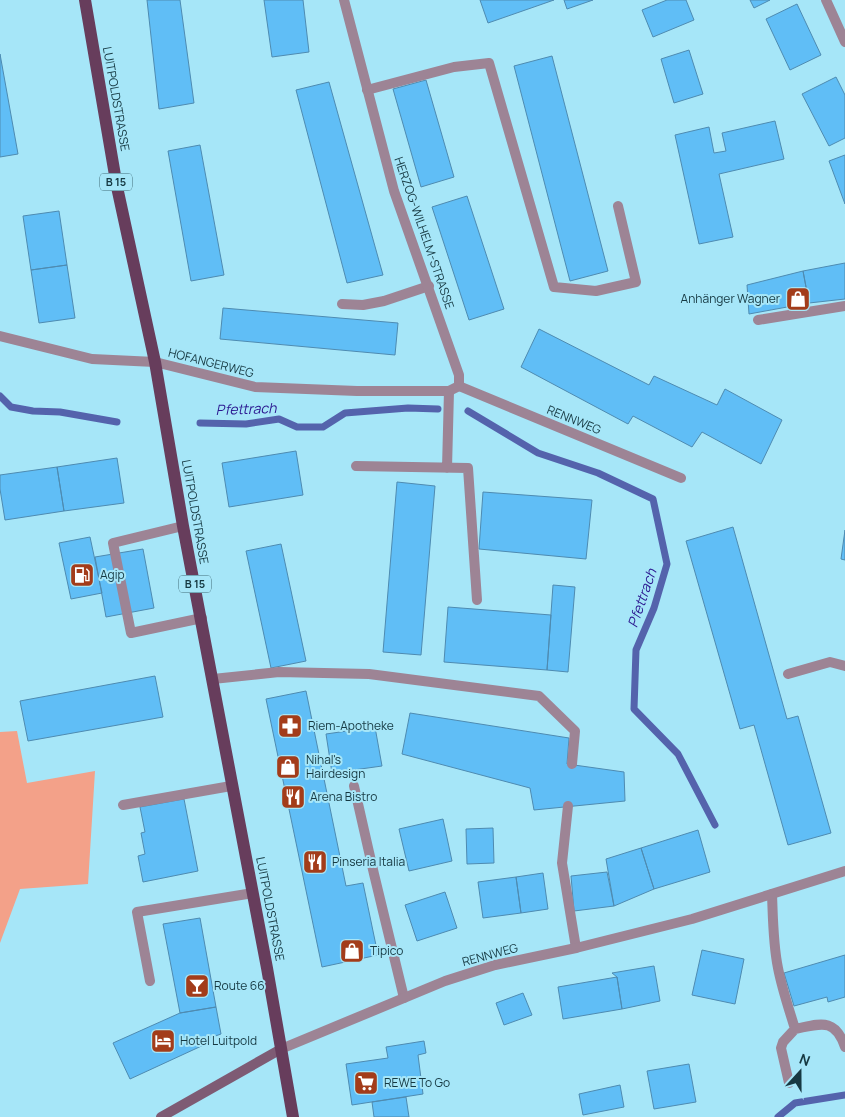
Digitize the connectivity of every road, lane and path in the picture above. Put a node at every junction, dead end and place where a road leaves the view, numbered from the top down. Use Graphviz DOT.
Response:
graph roads {
  1 [pos="85,0"];
  2 [pos="344,0"];
  3 [pos="826,0"];
  4 [pos="844,37"];
  5 [pos="367,90"];
  6 [pos="618,206"];
  7 [pos="429,286"];
  8 [pos="342,304"];
  9 [pos="845,306"];
  10 [pos="758,320"];
  11 [pos="0,336"];
  12 [pos="155,362"];
  13 [pos="454,388"];
  14 [pos="356,466"];
  15 [pos="447,468"];
  16 [pos="681,478"];
  17 [pos="183,526"];
  18 [pos="477,600"];
  19 [pos="202,618"];
  20 [pos="845,666"];
  21 [pos="788,674"];
  22 [pos="213,679"];
  23 [pos="572,764"];
  24 [pos="231,786"];
  25 [pos="354,786"];
  26 [pos="123,805"];
  27 [pos="568,806"];
  28 [pos="845,871"];
  29 [pos="253,893"];
  30 [pos="772,894"];
  31 [pos="576,948"];
  32 [pos="150,981"];
  33 [pos="404,998"];
  34 [pos="795,1029"];
  35 [pos="845,1047"];
  36 [pos="281,1049"];
  37 [pos="789,1083"];
  38 [pos="161,1117"];
  39 [pos="293,1117"];
  1 -- 12 [label="main road, LUITPOLDSTRASSE / B 15"];
  2 -- 5 [label="street, HERZOG-WILHELM-STRASSE"];
  3 -- 4 [label="street"];
  5 -- 6 [label="street"];
  5 -- 7 [label="street, HERZOG-WILHELM-STRASSE"];
  7 -- 8 [label="street"];
  7 -- 13 [label="street, HERZOG-WILHELM-STRASSE"];
  9 -- 10 [label="street"];
  11 -- 12 [label="street, HOFANGERWEG"];
  12 -- 13 [label="street, HOFANGERWEG"];
  12 -- 17 [label="main road, LUITPOLDSTRASSE / B 15"];
  13 -- 15 [label="street"];
  13 -- 16 [label="street, RENNWEG"];
  14 -- 15 [label="street"];
  15 -- 18 [label="street"];
  17 -- 19 [label="main road, LUITPOLDSTRASSE / B 15"];
  17 -- 19 [label="street"];
  19 -- 22 [label="main road, LUITPOLDSTRASSE / B 15"];
  20 -- 21 [label="street"];
  22 -- 23 [label="street"];
  22 -- 24 [label="main road, LUITPOLDSTRASSE / B 15"];
  24 -- 26 [label="street"];
  24 -- 29 [label="main road, LUITPOLDSTRASSE / B 15"];
  25 -- 33 [label="street"];
  27 -- 31 [label="street"];
  28 -- 30 [label="street, RENNWEG"];
  29 -- 32 [label="street"];
  29 -- 36 [label="main road, LUITPOLDSTRASSE / B 15"];
  30 -- 31 [label="street, RENNWEG"];
  30 -- 34 [label="street"];
  31 -- 33 [label="street, RENNWEG"];
  33 -- 36 [label="street, RENNWEG"];
  34 -- 35 [label="street"];
  34 -- 37 [label="street"];
  36 -- 38 [label="main road, RENNWEG"];
  36 -- 39 [label="main road, LUITPOLDSTRASSE / B 15"];
}
